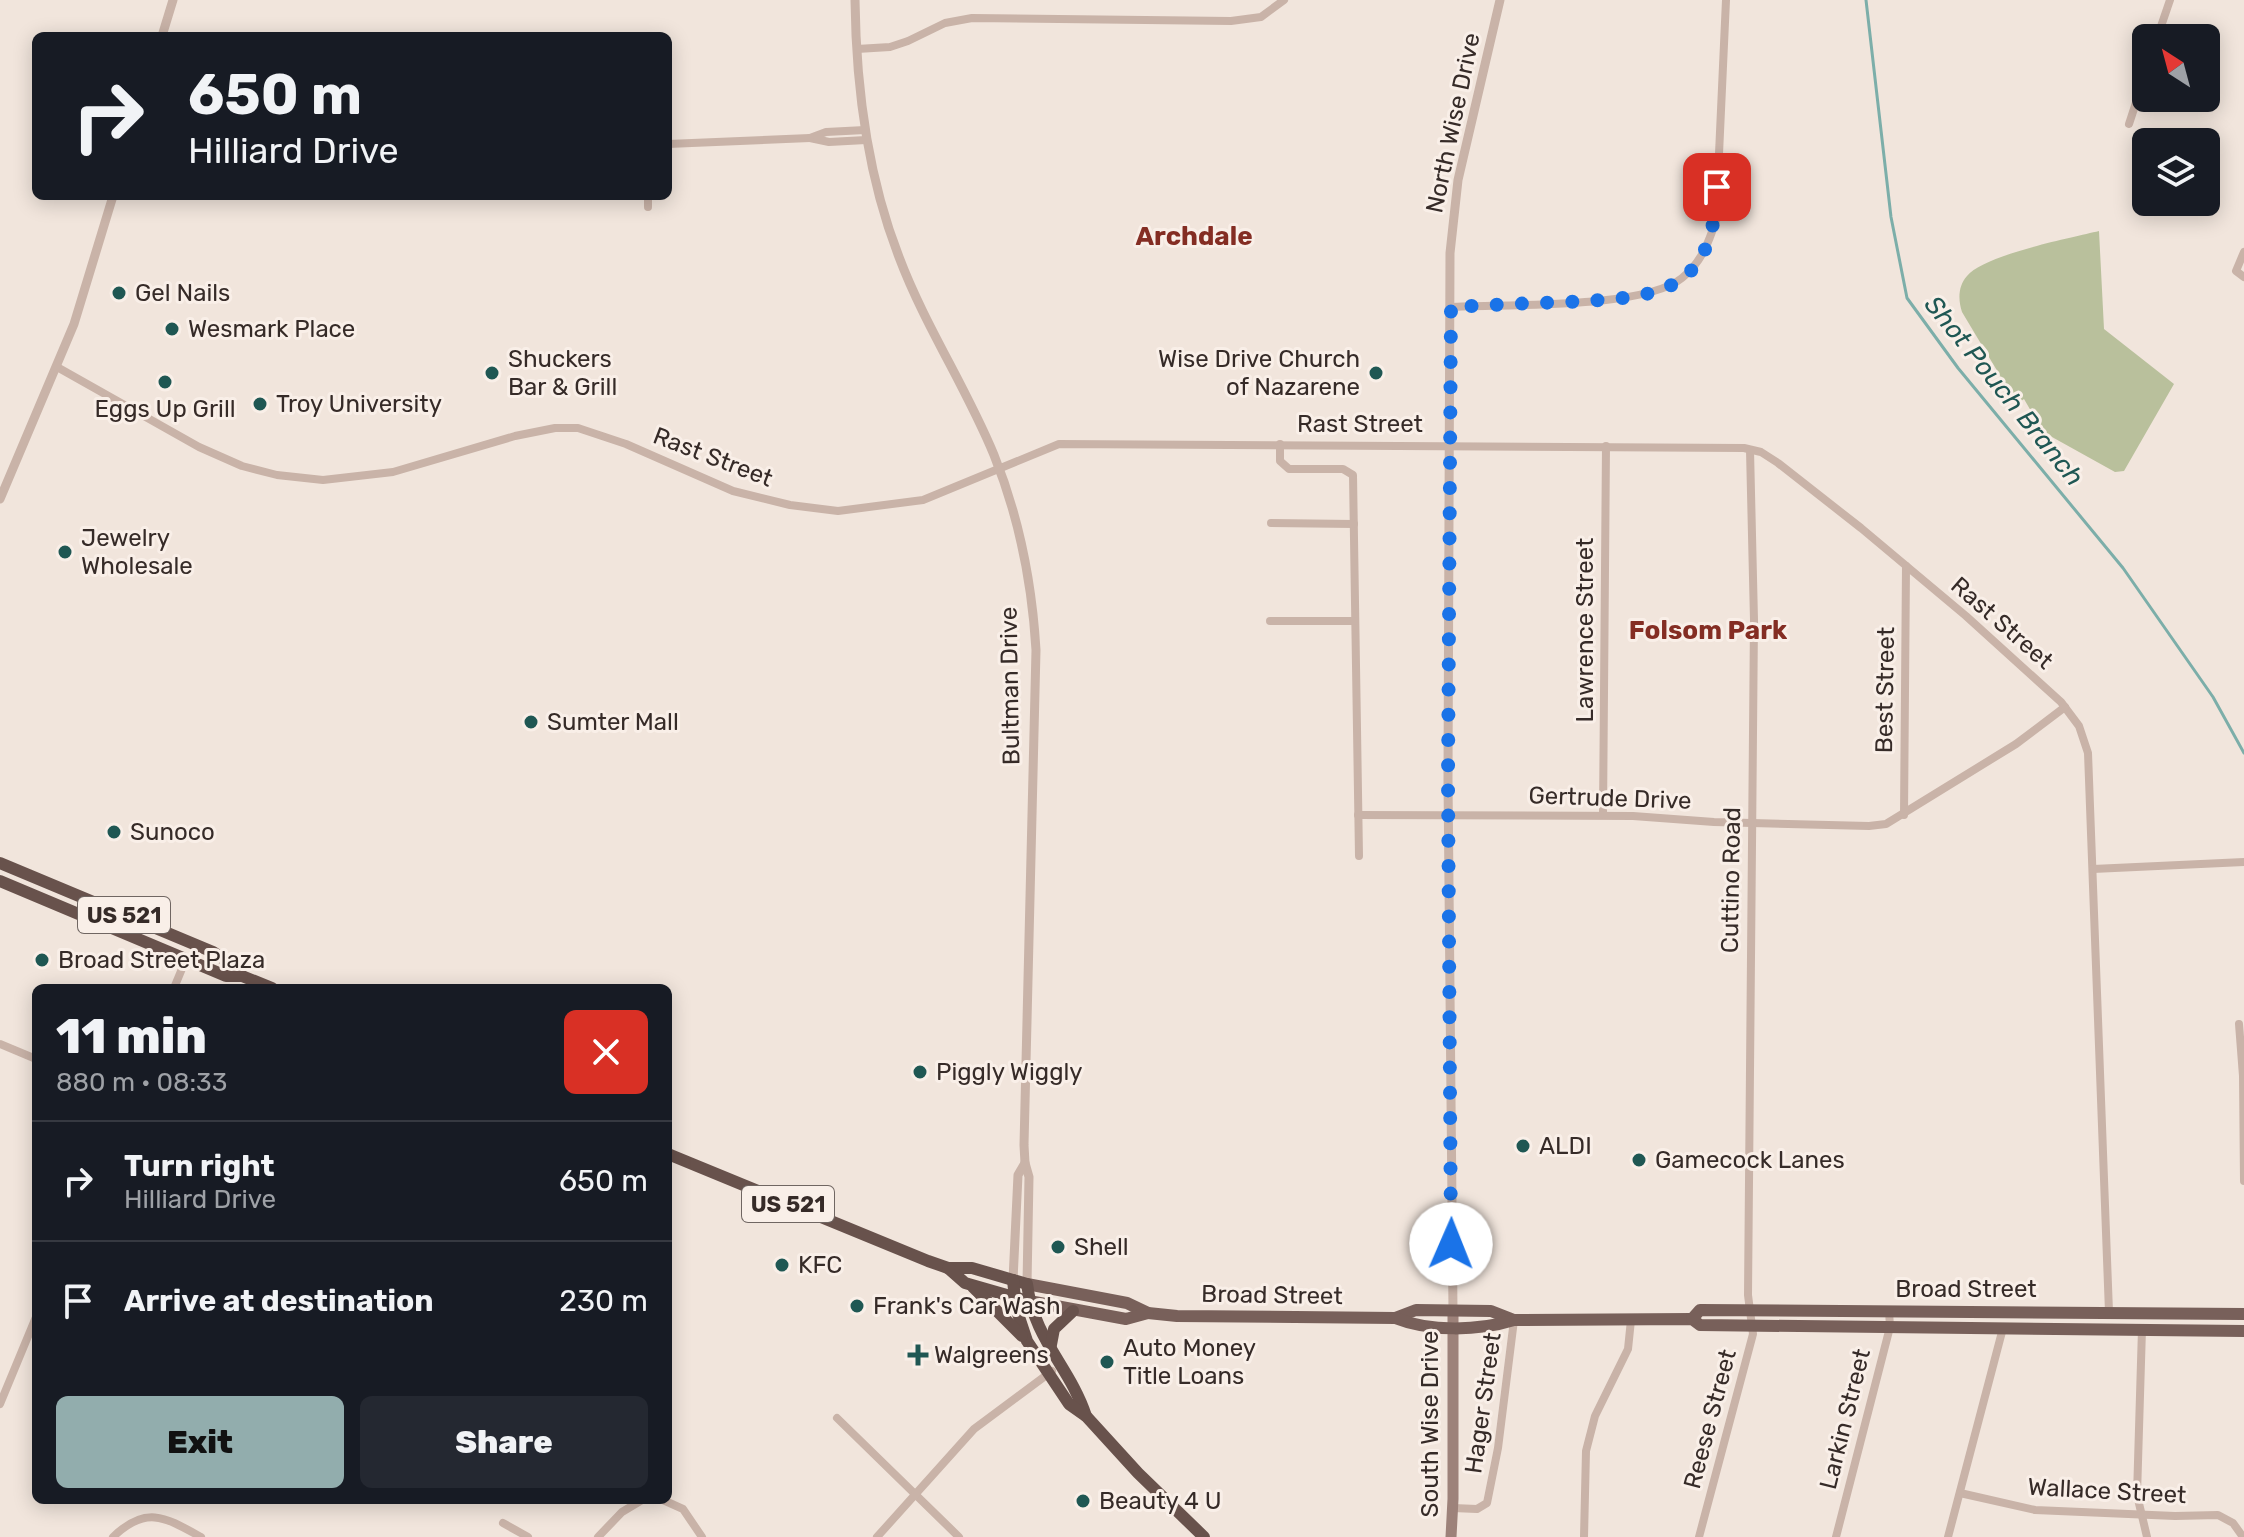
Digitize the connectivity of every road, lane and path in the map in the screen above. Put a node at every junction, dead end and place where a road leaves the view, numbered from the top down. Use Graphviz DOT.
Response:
graph roads {
  1 [pos="173,0"];
  2 [pos="855,0"];
  3 [pos="1284,0"];
  4 [pos="1500,0"];
  5 [pos="1726,0"];
  6 [pos="2170,0"];
  7 [pos="2162,24"];
  8 [pos="163,32"];
  9 [pos="857,49"];
  10 [pos="2133,112"];
  11 [pos="2129,124"];
  12 [pos="866,135"];
  13 [pos="672,144"];
  14 [pos="112,200"];
  15 [pos="648,200"];
  16 [pos="648,207"];
  17 [pos="2244,252"];
  18 [pos="2244,277"];
  19 [pos="1451,307"];
  20 [pos="57,367"];
  21 [pos="1280,444"];
  22 [pos="1450,445"];
  23 [pos="1606,446"];
  24 [pos="1750,450"];
  25 [pos="999,468"];
  26 [pos="0,499"];
  27 [pos="1271,523"];
  28 [pos="1354,524"];
  29 [pos="1906,566"];
  30 [pos="1270,621"];
  31 [pos="1354,621"];
  32 [pos="2065,707"];
  33 [pos="1358,815"];
  34 [pos="1448,815"];
  35 [pos="1603,815"];
  36 [pos="1904,815"];
  37 [pos="1752,823"];
  38 [pos="1359,856"];
  39 [pos="2244,862"];
  40 [pos="0,863"];
  41 [pos="2093,869"];
  42 [pos="0,881"];
  43 [pos="186,959"];
  44 [pos="242,976"];
  45 [pos="176,984"];
  46 [pos="262,984"];
  47 [pos="2239,1024"];
  48 [pos="0,1044"];
  49 [pos="32,1057"];
  50 [pos="672,1156"];
  51 [pos="1025,1163"];
  52 [pos="2244,1181"];
  53 [pos="948,1268"];
  54 [pos="1013,1280"];
  55 [pos="1027,1284"];
  56 [pos="970,1285"];
  57 [pos="1014,1298"];
  58 [pos="1029,1301"];
  59 [pos="1750,1310"];
  60 [pos="1073,1311"];
  61 [pos="1453,1311"];
  62 [pos="1889,1311"];
  63 [pos="2109,1312"];
  64 [pos="1148,1313"];
  65 [pos="2244,1314"];
  66 [pos="1395,1318"];
  67 [pos="1692,1319"];
  68 [pos="1514,1320"];
  69 [pos="1631,1320"];
  70 [pos="1453,1326"];
  71 [pos="1752,1326"];
  72 [pos="32,1327"];
  73 [pos="1890,1327"];
  74 [pos="2003,1328"];
  75 [pos="2142,1329"];
  76 [pos="2244,1331"];
  77 [pos="1027,1341"];
  78 [pos="1050,1350"];
  79 [pos="1059,1366"];
  80 [pos="1048,1374"];
  81 [pos="0,1404"];
  82 [pos="1086,1416"];
  83 [pos="837,1418"];
  84 [pos="1960,1493"];
  85 [pos="915,1494"];
  86 [pos="635,1504"];
  87 [pos="672,1504"];
  88 [pos="1453,1508"];
  89 [pos="2141,1514"];
  90 [pos="503,1523"];
  91 [pos="113,1537"];
  92 [pos="201,1537"];
  93 [pos="528,1537"];
  94 [pos="598,1537"];
  95 [pos="702,1537"];
  96 [pos="877,1537"];
  97 [pos="959,1537"];
  98 [pos="1204,1537"];
  99 [pos="1451,1537"];
  100 [pos="1584,1537"];
  101 [pos="1699,1537"];
  102 [pos="1836,1537"];
  103 [pos="1948,1537"];
  104 [pos="2147,1537"];
  105 [pos="2243,1537"];
  1 -- 8 [label="street"];
  2 -- 9 [label="street, Bultman Drive"];
  3 -- 9 [label="street"];
  4 -- 19 [label="street, North Wise Drive"];
  5 -- 19 [label="street"];
  6 -- 7 [label="street"];
  9 -- 12 [label="street, Bultman Drive"];
  10 -- 11 [label="street"];
  12 -- 13 [label="street"];
  12 -- 25 [label="street, Bultman Drive"];
  14 -- 20 [label="street"];
  15 -- 16 [label="street"];
  17 -- 18 [label="street"];
  19 -- 22 [label="street, North Wise Drive"];
  20 -- 25 [label="street, Rast Street"];
  20 -- 26 [label="street"];
  21 -- 22 [label="street, Rast Street"];
  21 -- 25 [label="street, Rast Street"];
  21 -- 28 [label="street"];
  22 -- 23 [label="street, Rast Street"];
  22 -- 34 [label="street, North Wise Drive"];
  23 -- 24 [label="street, Rast Street"];
  23 -- 35 [label="street, Lawrence Street"];
  24 -- 29 [label="street, Rast Street"];
  24 -- 37 [label="street, Cuttino Road"];
  25 -- 51 [label="street, Bultman Drive"];
  27 -- 28 [label="street"];
  28 -- 31 [label="street"];
  29 -- 32 [label="street, Rast Street"];
  29 -- 36 [label="street, Best Street"];
  30 -- 31 [label="street"];
  31 -- 33 [label="street"];
  32 -- 36 [label="street, Gertrude Drive"];
  32 -- 41 [label="street, Rast Street"];
  33 -- 34 [label="street, Gertrude Drive"];
  33 -- 38 [label="street"];
  34 -- 35 [label="street, Gertrude Drive"];
  34 -- 61 [label="street, North Wise Drive"];
  35 -- 37 [label="street, Gertrude Drive"];
  36 -- 37 [label="street, Gertrude Drive"];
  37 -- 59 [label="street, Cuttino Road"];
  39 -- 41 [label="street"];
  40 -- 44 [label="highway, US 521"];
  41 -- 63 [label="street, Rast Street"];
  42 -- 43 [label="highway, US 521"];
  43 -- 44 [label="highway, US 521"];
  43 -- 45 [label="street"];
  44 -- 46 [label="highway, US 521"];
  47 -- 52 [label="street"];
  48 -- 49 [label="street"];
  50 -- 53 [label="highway, Broad Street / US 521"];
  51 -- 54 [label="street, Bultman Drive"];
  51 -- 55 [label="street, Bultman Drive"];
  53 -- 54 [label="highway, Broad Street / US 521"];
  53 -- 56 [label="highway, Broad Street / US 521"];
  54 -- 55 [label="highway, Broad Street / US 521"];
  54 -- 57 [label="highway, Bultman Drive"];
  55 -- 58 [label="highway, Bultman Drive / US 521"];
  55 -- 64 [label="main road, Broad Street"];
  56 -- 57 [label="highway, Broad Street"];
  56 -- 77 [label="highway, US 521"];
  57 -- 58 [label="highway, Broad Street"];
  57 -- 77 [label="highway, Bultman Drive"];
  58 -- 60 [label="main road, Broad Street"];
  58 -- 78 [label="highway, Bultman Drive / US 521"];
  59 -- 62 [label="main road, Broad Street"];
  59 -- 67 [label="main road, Broad Street"];
  59 -- 71 [label="street, Reese Street"];
  60 -- 64 [label="main road, Broad Street"];
  60 -- 78 [label="highway"];
  61 -- 66 [label="main road, Broad Street"];
  61 -- 68 [label="main road, Broad Street"];
  61 -- 70 [label="main road, South Wise Drive"];
  62 -- 63 [label="main road, Broad Street"];
  62 -- 73 [label="street, Larkin Street"];
  63 -- 65 [label="main road, Broad Street"];
  64 -- 66 [label="main road, Broad Street"];
  66 -- 70 [label="main road, Broad Street"];
  67 -- 69 [label="main road, Broad Street"];
  67 -- 71 [label="main road, Broad Street"];
  68 -- 69 [label="main road, Broad Street"];
  68 -- 70 [label="main road, Broad Street"];
  68 -- 88 [label="street, Hager Street"];
  69 -- 100 [label="street"];
  70 -- 88 [label="main road, South Wise Drive"];
  71 -- 73 [label="main road, Broad Street"];
  71 -- 101 [label="street, Reese Street"];
  72 -- 81 [label="street"];
  73 -- 74 [label="main road, Broad Street"];
  73 -- 102 [label="street, Larkin Street"];
  74 -- 75 [label="main road, Broad Street"];
  74 -- 84 [label="street"];
  75 -- 76 [label="main road, Broad Street"];
  75 -- 89 [label="street"];
  77 -- 80 [label="highway, Bultman Drive / US 521"];
  78 -- 79 [label="highway, Bultman Drive / US 521"];
  79 -- 80 [label="street"];
  79 -- 82 [label="highway, Bultman Drive / US 521"];
  80 -- 82 [label="highway, Bultman Drive / US 521"];
  80 -- 85 [label="street"];
  82 -- 98 [label="highway, Bultman Drive / US 521"];
  83 -- 85 [label="street"];
  84 -- 89 [label="street, Wallace Street"];
  84 -- 103 [label="street"];
  85 -- 96 [label="street"];
  85 -- 97 [label="street"];
  86 -- 94 [label="street"];
  87 -- 95 [label="street"];
  88 -- 99 [label="main road, South Wise Drive"];
  89 -- 104 [label="street"];
  89 -- 105 [label="street, Wallace Street"];
  90 -- 93 [label="street"];
  91 -- 92 [label="street"];
}
